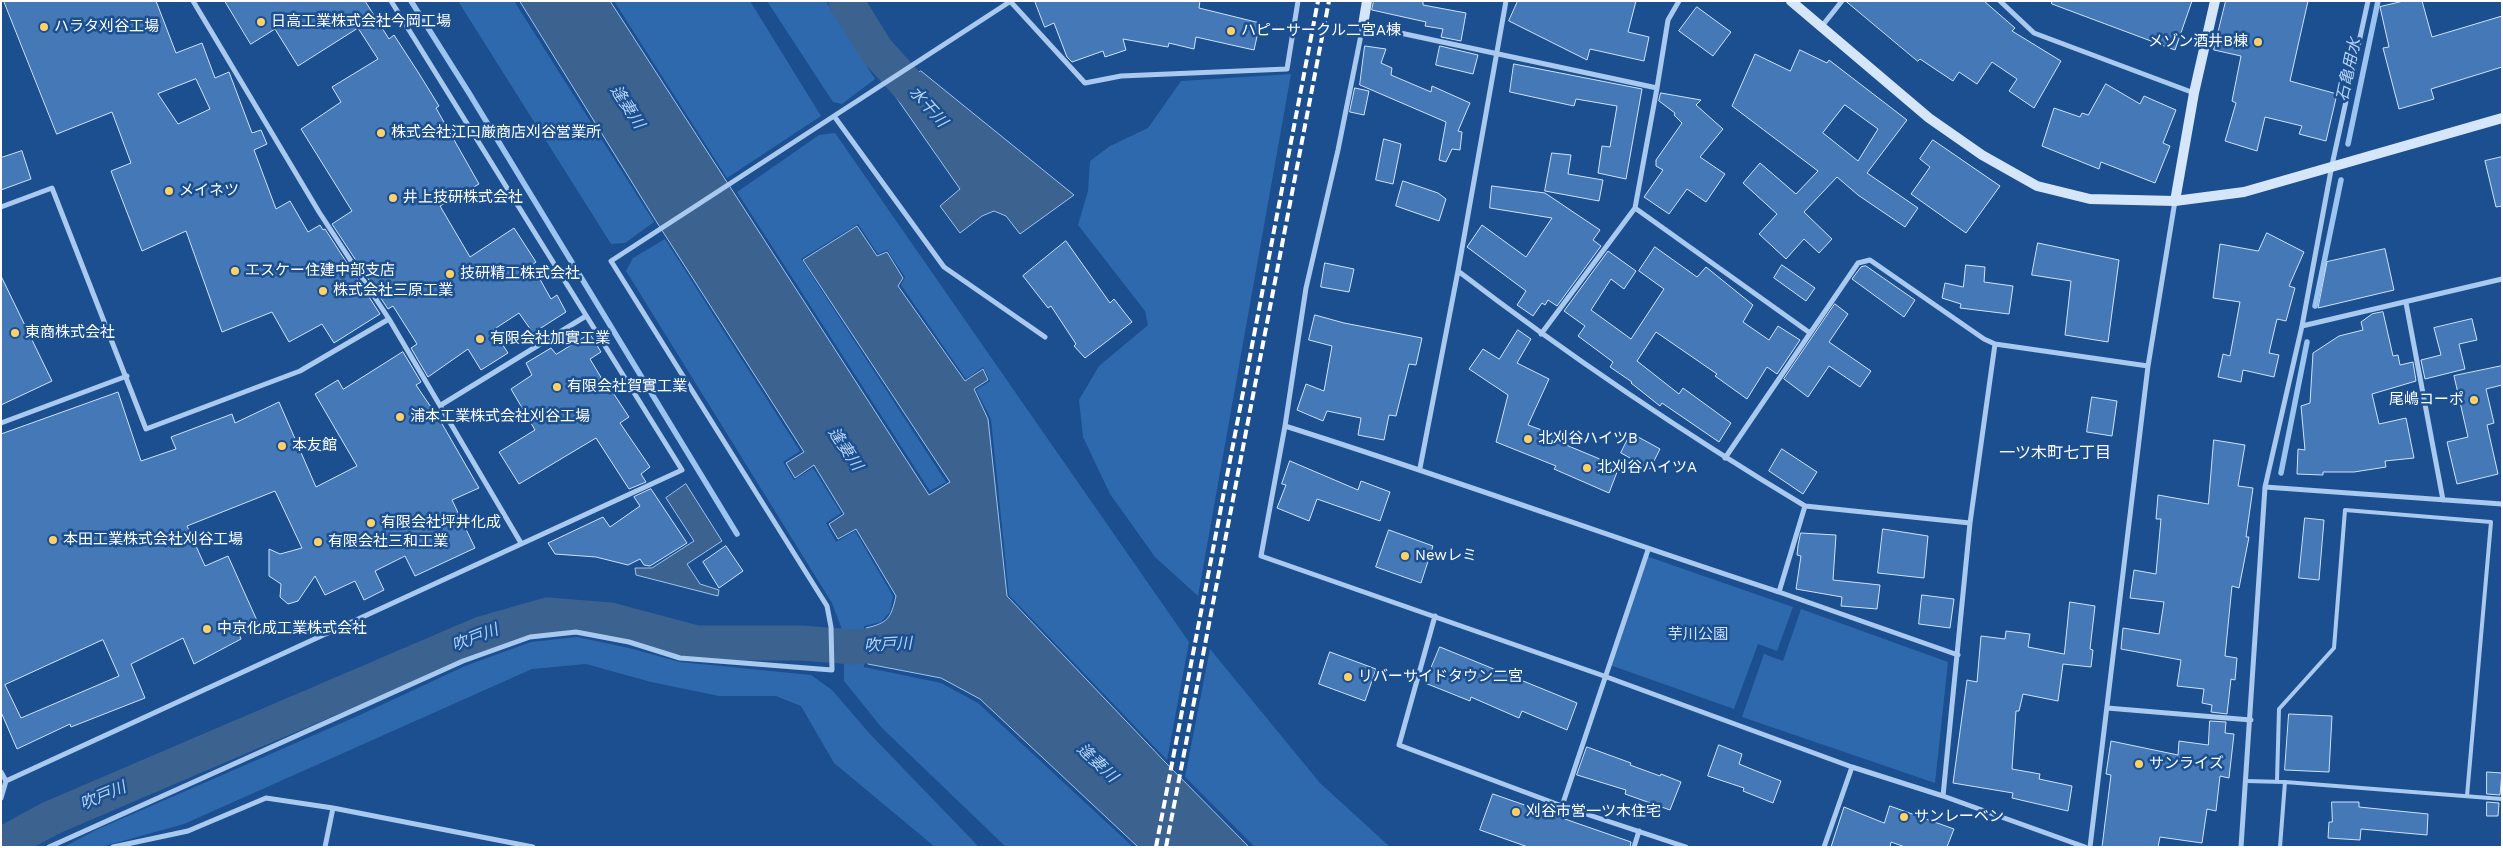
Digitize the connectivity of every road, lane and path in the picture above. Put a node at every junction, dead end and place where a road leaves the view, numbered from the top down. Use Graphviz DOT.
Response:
graph roads {
  1 [pos="193,1"];
  2 [pos="391,1"];
  3 [pos="1010,1"];
  4 [pos="1298,1"];
  5 [pos="1367,1"];
  6 [pos="1506,1"];
  7 [pos="1679,1"];
  8 [pos="1791,1"];
  9 [pos="1842,1"];
  10 [pos="2000,1"];
  11 [pos="2214,1"];
  12 [pos="2368,1"];
  13 [pos="1363,25"];
  14 [pos="1822,26"];
  15 [pos="1495,52"];
  16 [pos="1657,88"];
  17 [pos="2194,93"];
  18 [pos="834,116"];
  19 [pos="2502,118"];
  20 [pos="2332,165"];
  21 [pos="2175,201"];
  22 [pos="1,207"];
  23 [pos="1634,208"];
  24 [pos="1458,270"];
  25 [pos="2502,279"];
  26 [pos="2406,303"];
  27 [pos="586,316"];
  28 [pos="389,319"];
  29 [pos="2302,326"];
  30 [pos="1810,333"];
  31 [pos="1540,334"];
  32 [pos="1045,337"];
  33 [pos="1995,344"];
  34 [pos="2148,366"];
  35 [pos="127,376"];
  36 [pos="441,405"];
  37 [pos="1,423"];
  38 [pos="1285,426"];
  39 [pos="1725,458"];
  40 [pos="1420,468"];
  41 [pos="2266,487"];
  42 [pos="2443,500"];
  43 [pos="2502,504"];
  44 [pos="1806,506"];
  45 [pos="1970,523"];
  46 [pos="521,544"];
  47 [pos="1648,550"];
  48 [pos="1778,592"];
  49 [pos="1435,616"];
  50 [pos="1958,655"];
  51 [pos="1604,676"];
  52 [pos="2107,708"];
  53 [pos="2251,720"];
  54 [pos="1852,766"];
  55 [pos="1,772"];
  56 [pos="6,781"];
  57 [pos="2246,781"];
  58 [pos="2277,782"];
  59 [pos="2285,782"];
  60 [pos="1944,796"];
  61 [pos="2467,796"];
  62 [pos="1,798"];
  63 [pos="2502,799"];
  64 [pos="1562,806"];
  65 [pos="333,808"];
  66 [pos="1639,831"];
  67 [pos="50,847"];
  68 [pos="113,847"];
  69 [pos="326,847"];
  70 [pos="532,847"];
  71 [pos="1634,847"];
  72 [pos="1686,847"];
  73 [pos="1824,847"];
  74 [pos="2085,847"];
  75 [pos="2090,847"];
  76 [pos="2241,847"];
  77 [pos="2280,847"];
  1 -- 28 [label="street"];
  2 -- 27 [label="street"];
  3 -- 4 [label="street"];
  3 -- 18 [label="street"];
  5 -- 13 [label="street"];
  6 -- 15 [label="street"];
  7 -- 16 [label="street"];
  8 -- 14 [label="street"];
  9 -- 14 [label="street"];
  10 -- 17 [label="street"];
  11 -- 17 [label="street"];
  12 -- 20 [label="street"];
  13 -- 15 [label="street"];
  13 -- 38 [label="street"];
  14 -- 21 [label="street"];
  15 -- 16 [label="street"];
  15 -- 24 [label="street"];
  16 -- 23 [label="street"];
  17 -- 21 [label="street"];
  18 -- 32 [label="street"];
  18 -- 67 [label="street"];
  19 -- 20 [label="street"];
  20 -- 21 [label="street"];
  20 -- 29 [label="street"];
  21 -- 34 [label="street"];
  22 -- 35 [label="street"];
  23 -- 30 [label="street"];
  23 -- 31 [label="street"];
  24 -- 31 [label="street"];
  24 -- 40 [label="street"];
  25 -- 26 [label="street"];
  26 -- 29 [label="street"];
  26 -- 42 [label="street"];
  27 -- 36 [label="street"];
  27 -- 46 [label="street"];
  28 -- 35 [label="street"];
  28 -- 36 [label="street"];
  29 -- 41 [label="street"];
  30 -- 33 [label="street"];
  30 -- 39 [label="street"];
  31 -- 39 [label="street"];
  33 -- 34 [label="street"];
  33 -- 45 [label="street"];
  34 -- 52 [label="street"];
  35 -- 37 [label="street"];
  36 -- 46 [label="street"];
  38 -- 40 [label="street"];
  38 -- 49 [label="street"];
  39 -- 44 [label="street"];
  40 -- 47 [label="street"];
  41 -- 42 [label="street"];
  41 -- 53 [label="street"];
  42 -- 43 [label="street"];
  44 -- 45 [label="street"];
  44 -- 48 [label="street"];
  45 -- 50 [label="street"];
  46 -- 56 [label="street"];
  47 -- 48 [label="street"];
  47 -- 51 [label="street"];
  48 -- 50 [label="street"];
  49 -- 51 [label="street"];
  49 -- 64 [label="street"];
  50 -- 60 [label="street"];
  51 -- 54 [label="street"];
  51 -- 64 [label="street"];
  52 -- 53 [label="street"];
  52 -- 75 [label="street"];
  53 -- 57 [label="street"];
  54 -- 60 [label="street"];
  54 -- 73 [label="street"];
  55 -- 56 [label="street"];
  56 -- 62 [label="street"];
  57 -- 58 [label="lane"];
  57 -- 76 [label="street"];
  58 -- 59 [label="lane"];
  58 -- 61 [label="lane"];
  59 -- 61 [label="lane"];
  59 -- 77 [label="lane"];
  60 -- 74 [label="street"];
  61 -- 63 [label="lane"];
  64 -- 66 [label="street"];
  65 -- 68 [label="street"];
  65 -- 69 [label="street"];
  65 -- 70 [label="street"];
  66 -- 71 [label="street"];
  66 -- 72 [label="street"];
}
